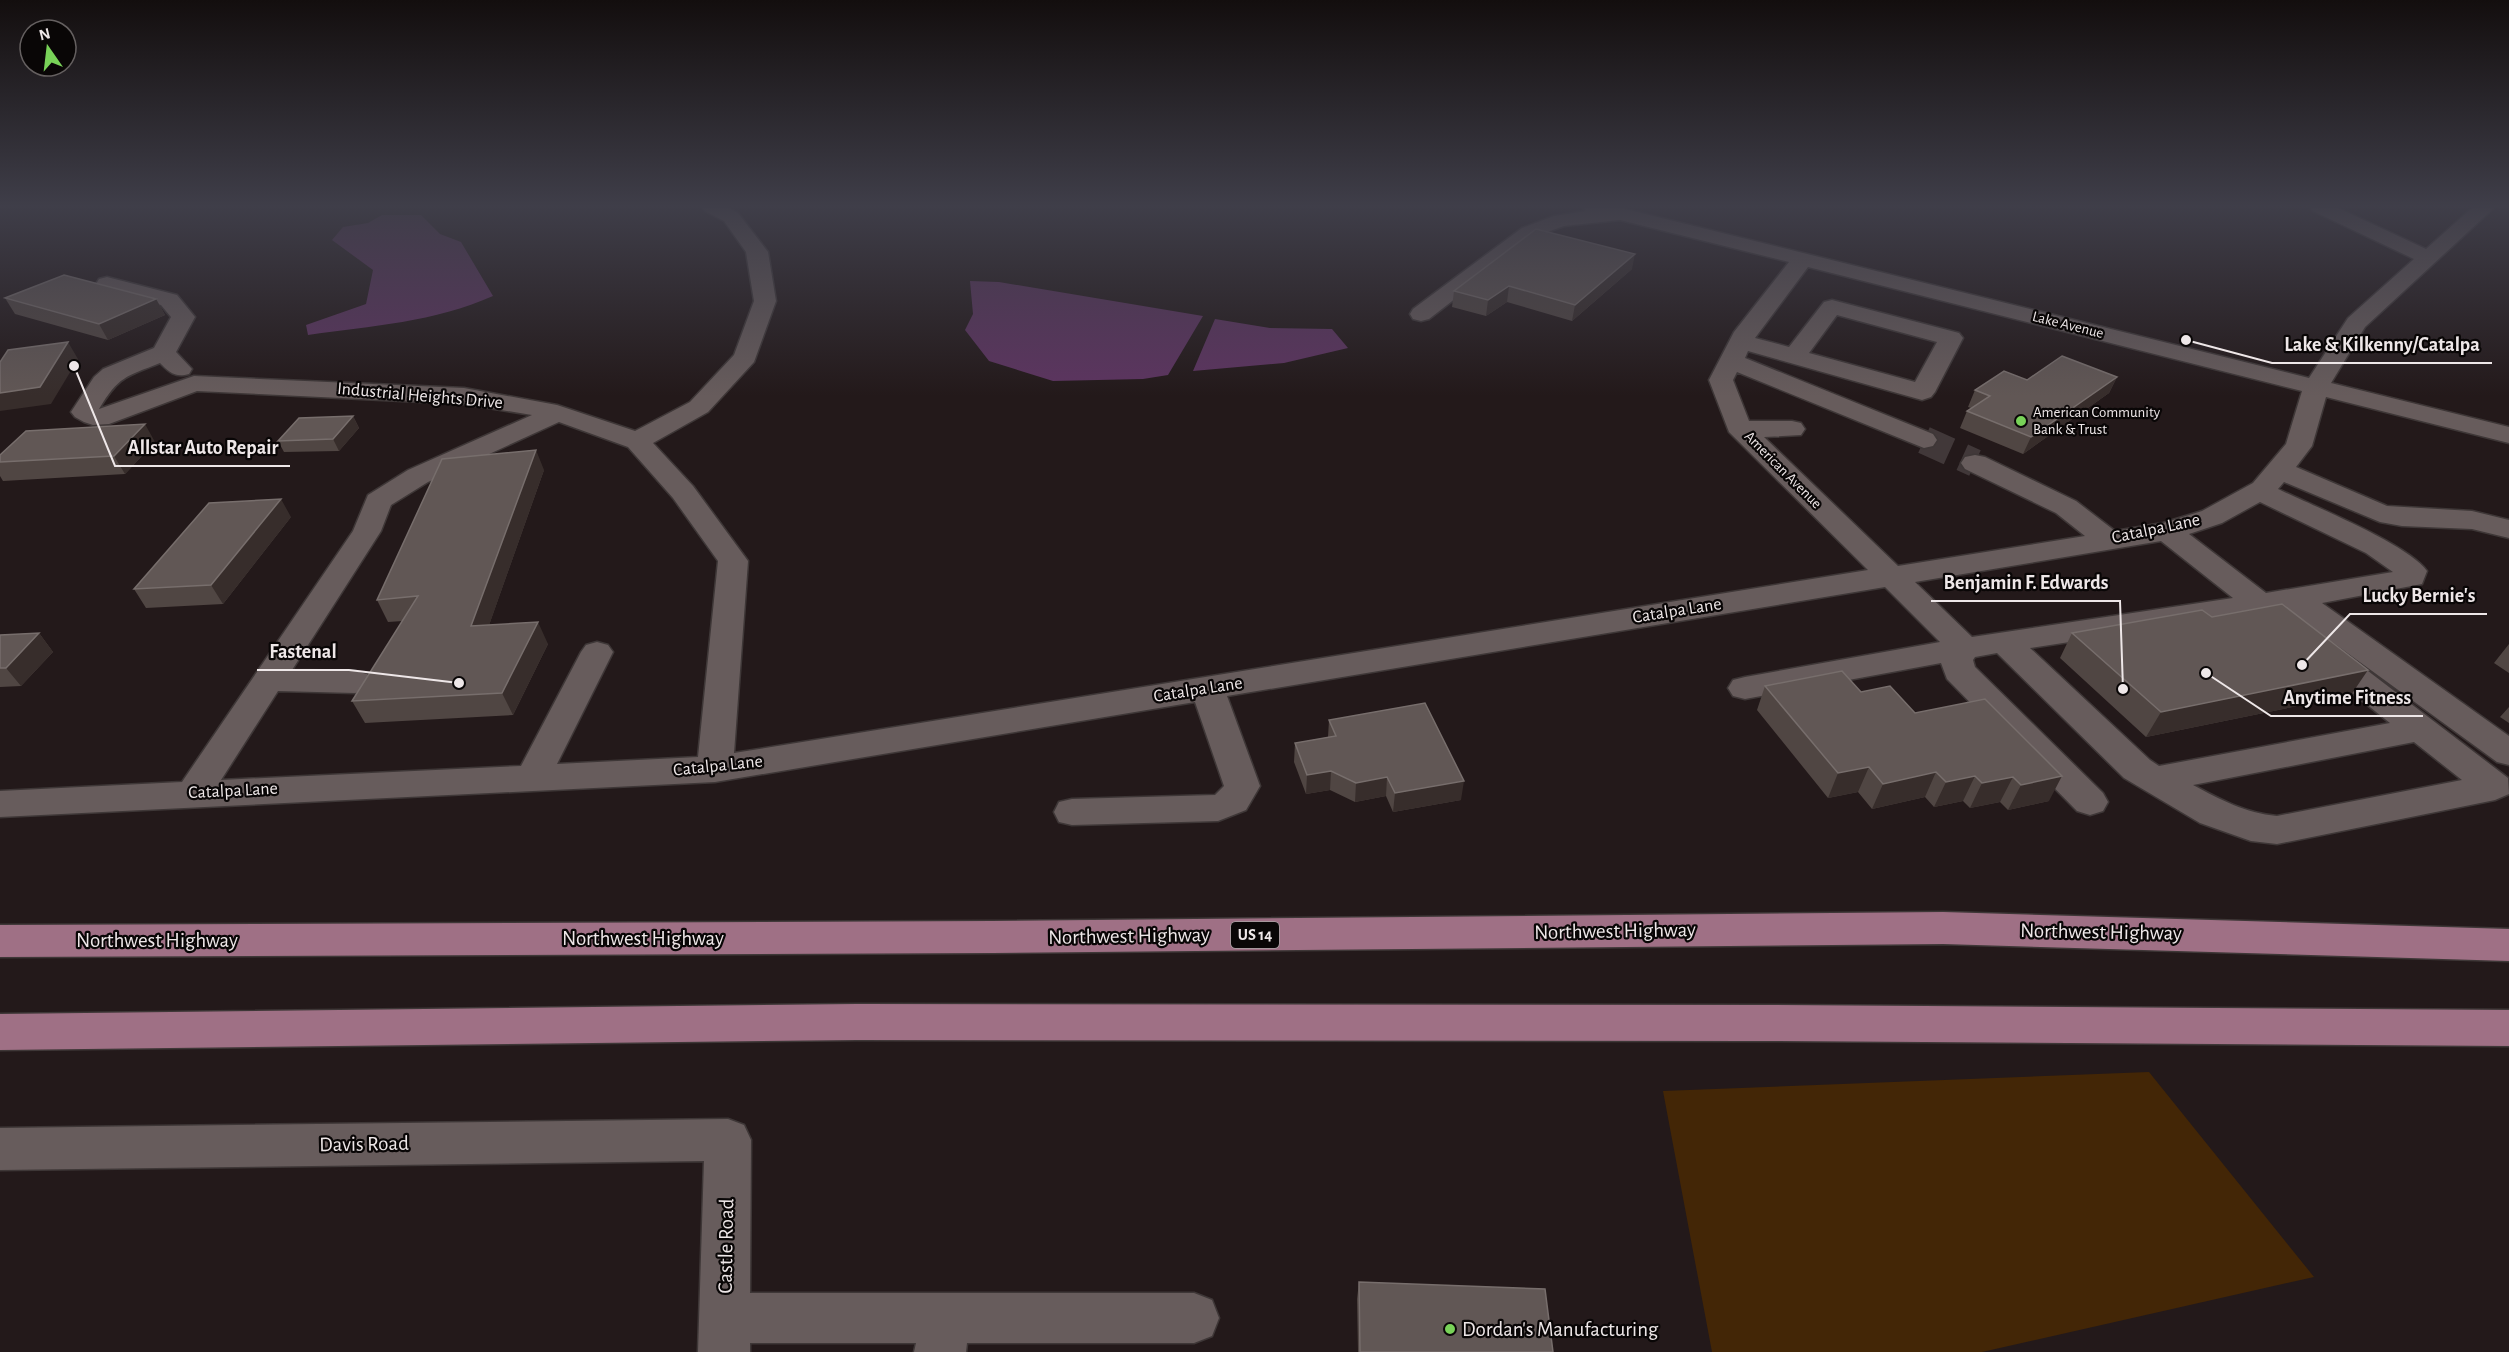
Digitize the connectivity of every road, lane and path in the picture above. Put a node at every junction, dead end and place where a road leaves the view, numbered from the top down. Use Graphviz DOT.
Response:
graph roads {
  1 [pos="760,270"];
  2 [pos="1478,270"];
  3 [pos="1794,270"];
  4 [pos="1847,270"];
  5 [pos="2415,270"];
  6 [pos="107,284"];
  7 [pos="1421,314"];
  8 [pos="1736,351"];
  9 [pos="163,354"];
  10 [pos="1794,356"];
  11 [pos="194,383"];
  12 [pos="2316,387"];
  13 [pos="558,413"];
  14 [pos="1741,429"];
  15 [pos="1792,429"];
  16 [pos="2509,435"];
  17 [pos="1924,440"];
  18 [pos="637,441"];
  19 [pos="1975,463"];
  20 [pos="2268,480"];
  21 [pos="2509,529"];
  22 [pos="2167,531"];
  23 [pos="2109,540"];
  24 [pos="1889,576"];
  25 [pos="2295,598"];
  26 [pos="2259,603"];
  27 [pos="2004,642"];
  28 [pos="1965,648"];
  29 [pos="597,652"];
  30 [pos="269,680"];
  31 [pos="355,682"];
  32 [pos="1207,688"];
  33 [pos="1745,688"];
  34 [pos="2420,729"];
  35 [pos="2509,753"];
  36 [pos="715,769"];
  37 [pos="533,777"];
  38 [pos="2156,779"];
  39 [pos="2504,788"];
  40 [pos="194,793"];
  41 [pos="2090,801"];
  42 [pos="0,804"];
  43 [pos="1072,812"];
  44 [pos="0,941"];
  45 [pos="2509,945"];
  46 [pos="2509,1028"];
  47 [pos="0,1032"];
  48 [pos="728,1140"];
  49 [pos="0,1149"];
  50 [pos="1194,1318"];
  51 [pos="724,1335"];
  52 [pos="943,1335"];
  1 -- 18 [label="street"];
  2 -- 7 [label="street"];
  3 -- 8 [label="street, American Avenue"];
  4 -- 12 [label="street, Lake Avenue"];
  5 -- 12 [label="street, Catalpa Lane"];
  6 -- 9 [label="street"];
  8 -- 10 [label="street"];
  8 -- 14 [label="street, American Avenue"];
  8 -- 17 [label="street"];
  9 -- 11 [label="street"];
  9 -- 11 [label="street"];
  10 -- 10 [label="street"];
  11 -- 13 [label="street, Industrial Heights Drive"];
  12 -- 16 [label="street, Lake Avenue"];
  12 -- 20 [label="street, Catalpa Lane"];
  13 -- 18 [label="street, Industrial Heights Drive"];
  13 -- 30 [label="street"];
  14 -- 15 [label="street"];
  14 -- 24 [label="street, American Avenue"];
  18 -- 36 [label="street, Industrial Heights Drive"];
  19 -- 23 [label="street"];
  20 -- 21 [label="street"];
  20 -- 22 [label="street, Catalpa Lane"];
  20 -- 25 [label="street"];
  22 -- 23 [label="street, Catalpa Lane"];
  22 -- 26 [label="street"];
  23 -- 24 [label="street, Catalpa Lane"];
  24 -- 28 [label="street, American Avenue"];
  24 -- 32 [label="street, Catalpa Lane"];
  25 -- 26 [label="street"];
  25 -- 35 [label="street"];
  26 -- 27 [label="street"];
  26 -- 34 [label="street"];
  27 -- 28 [label="street"];
  27 -- 38 [label="street"];
  28 -- 33 [label="street"];
  28 -- 41 [label="street"];
  29 -- 37 [label="street"];
  30 -- 31 [label="street"];
  30 -- 40 [label="street"];
  32 -- 36 [label="street, Catalpa Lane"];
  32 -- 43 [label="street"];
  34 -- 38 [label="street"];
  34 -- 39 [label="street"];
  36 -- 37 [label="street, Catalpa Lane"];
  37 -- 40 [label="street, Catalpa Lane"];
  38 -- 39 [label="street"];
  40 -- 42 [label="street, Catalpa Lane"];
  44 -- 45 [label="main road, Northwest Highway / US 14"];
  46 -- 47 [label="main road"];
  48 -- 49 [label="street, Davis Road"];
  48 -- 51 [label="street, Castle Road"];
  50 -- 52 [label="street"];
  51 -- 52 [label="street"];
}
